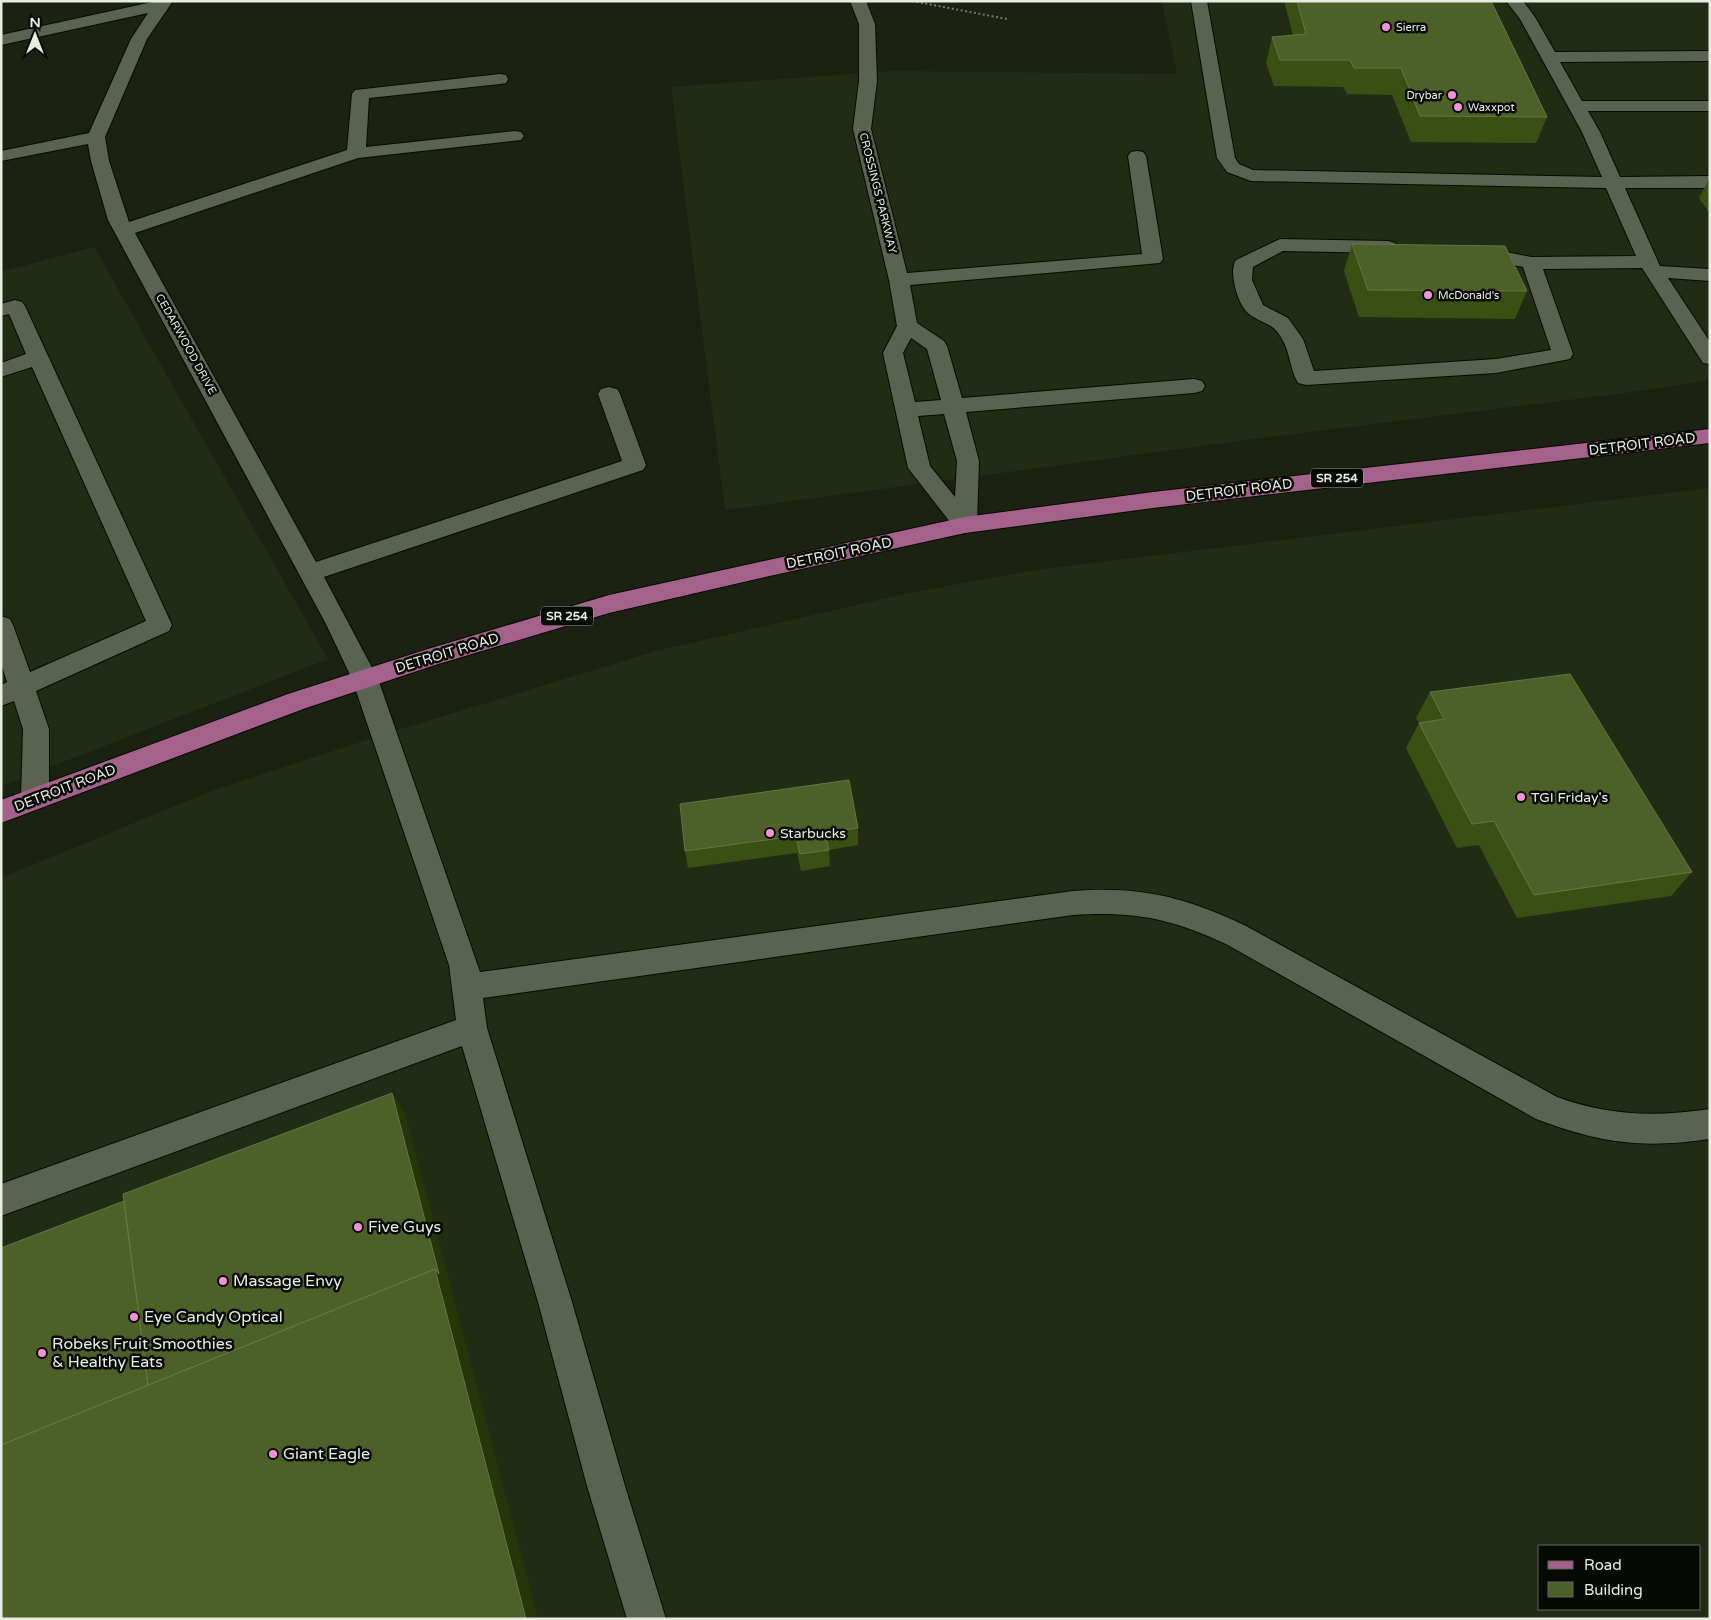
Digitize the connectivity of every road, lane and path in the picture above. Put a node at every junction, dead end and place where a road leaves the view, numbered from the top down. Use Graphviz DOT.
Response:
graph roads {
  1 [pos="858,1"];
  2 [pos="912,1"];
  3 [pos="1199,1"];
  4 [pos="1514,1"];
  5 [pos="163,4"];
  6 [pos="1007,20"];
  7 [pos="1,40"];
  8 [pos="1710,56"];
  9 [pos="1549,57"];
  10 [pos="500,79"];
  11 [pos="1577,106"];
  12 [pos="1710,106"];
  13 [pos="515,136"];
  14 [pos="96,137"];
  15 [pos="356,153"];
  16 [pos="1,156"];
  17 [pos="1137,156"];
  18 [pos="1642,165"];
  19 [pos="1710,165"];
  20 [pos="1613,182"];
  21 [pos="1710,182"];
  22 [pos="124,230"];
  23 [pos="1404,248"];
  24 [pos="1462,249"];
  25 [pos="1530,263"];
  26 [pos="1651,266"];
  27 [pos="1710,275"];
  28 [pos="899,280"];
  29 [pos="1,310"];
  30 [pos="907,326"];
  31 [pos="39,358"];
  32 [pos="1710,358"];
  33 [pos="1,370"];
  34 [pos="1194,386"];
  35 [pos="609,394"];
  36 [pos="953,406"];
  37 [pos="906,410"];
  38 [pos="1710,436"];
  39 [pos="965,525"];
  40 [pos="310,573"];
  41 [pos="1,625"];
  42 [pos="365,679"];
  43 [pos="12,691"];
  44 [pos="35,798"];
  45 [pos="1,812"];
  46 [pos="467,987"];
  47 [pos="472,1028"];
  48 [pos="1710,1124"];
  49 [pos="1,1200"];
  50 [pos="647,1619"];
  1 -- 28 [label="street, CROSSINGS PARKWAY"];
  2 -- 6 [label="path"];
  3 -- 20 [label="street"];
  4 -- 9 [label="street"];
  5 -- 7 [label="street"];
  5 -- 14 [label="street"];
  8 -- 9 [label="street"];
  9 -- 11 [label="street"];
  10 -- 15 [label="street"];
  11 -- 12 [label="street"];
  11 -- 20 [label="street"];
  13 -- 15 [label="street"];
  14 -- 16 [label="street"];
  14 -- 22 [label="street, CEDARWOOD DRIVE"];
  15 -- 22 [label="street"];
  17 -- 28 [label="street"];
  18 -- 19 [label="street"];
  20 -- 21 [label="street"];
  20 -- 26 [label="street"];
  22 -- 40 [label="street, CEDARWOOD DRIVE"];
  23 -- 25 [label="street"];
  24 -- 25 [label="street"];
  25 -- 26 [label="street"];
  26 -- 27 [label="street"];
  26 -- 32 [label="street"];
  28 -- 30 [label="street, CROSSINGS PARKWAY"];
  29 -- 31 [label="street"];
  30 -- 36 [label="street"];
  30 -- 37 [label="street"];
  31 -- 33 [label="street"];
  31 -- 43 [label="street"];
  34 -- 36 [label="street"];
  35 -- 40 [label="street"];
  36 -- 37 [label="street"];
  36 -- 39 [label="street"];
  37 -- 39 [label="street"];
  38 -- 39 [label="main road, DETROIT ROAD / SR 254"];
  39 -- 42 [label="main road, DETROIT ROAD / SR 254"];
  40 -- 42 [label="street, CEDARWOOD DRIVE"];
  41 -- 43 [label="street"];
  42 -- 44 [label="main road, DETROIT ROAD / SR 254"];
  42 -- 46 [label="street, CEDARWOOD DRIVE"];
  43 -- 44 [label="street"];
  44 -- 45 [label="main road, DETROIT ROAD / SR 254"];
  46 -- 47 [label="street, CEDARWOOD DRIVE"];
  46 -- 48 [label="street"];
  47 -- 49 [label="street"];
  47 -- 50 [label="street, CEDARWOOD DRIVE"];
}
